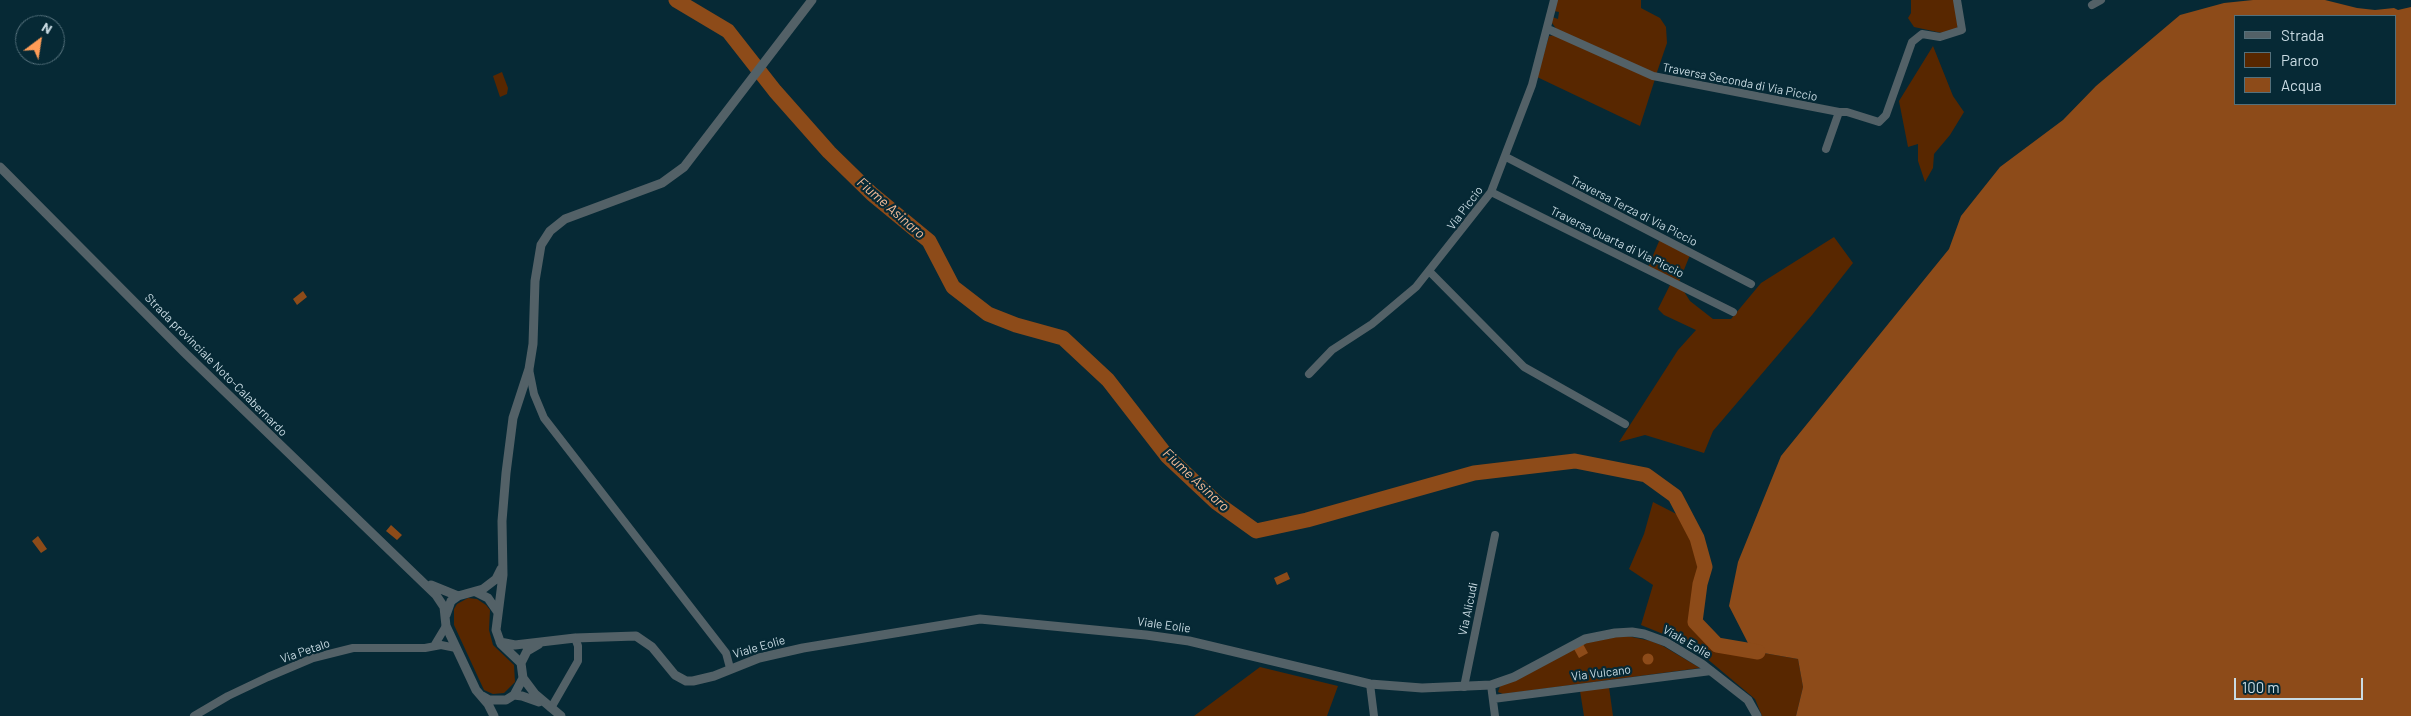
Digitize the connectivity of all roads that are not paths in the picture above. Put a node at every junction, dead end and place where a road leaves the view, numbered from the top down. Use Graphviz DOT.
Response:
graph roads {
  1 [pos="812,0"];
  2 [pos="1554,0"];
  3 [pos="1957,0"];
  4 [pos="2101,0"];
  5 [pos="2092,5"];
  6 [pos="1548,29"];
  7 [pos="1839,112"];
  8 [pos="1826,149"];
  9 [pos="1506,157"];
  10 [pos="0,167"];
  11 [pos="1491,192"];
  12 [pos="1429,271"];
  13 [pos="1751,284"];
  14 [pos="1733,312"];
  15 [pos="529,370"];
  16 [pos="1310,374"];
  17 [pos="1625,424"];
  18 [pos="1495,535"];
  19 [pos="502,567"];
  20 [pos="418,578"];
  21 [pos="476,592"];
  22 [pos="458,596"];
  23 [pos="497,612"];
  24 [pos="446,615"];
  25 [pos="446,626"];
  26 [pos="575,638"];
  27 [pos="549,641"];
  28 [pos="500,642"];
  29 [pos="434,646"];
  30 [pos="456,648"];
  31 [pos="521,663"];
  32 [pos="730,668"];
  33 [pos="1711,671"];
  34 [pos="523,678"];
  35 [pos="1370,684"];
  36 [pos="1491,685"];
  37 [pos="1464,687"];
  38 [pos="482,696"];
  39 [pos="514,696"];
  40 [pos="1493,698"];
  41 [pos="506,700"];
  42 [pos="548,706"];
  43 [pos="194,716"];
  44 [pos="494,716"];
  45 [pos="498,716"];
  46 [pos="561,716"];
  47 [pos="1374,716"];
  48 [pos="1495,716"];
  49 [pos="1757,716"];
  1 -- 15 [label="street"];
  2 -- 6 [label="street, Via Piccio"];
  3 -- 7 [label="street, Traversa Seconda di Via Piccio"];
  4 -- 5 [label="street"];
  6 -- 7 [label="street, Traversa Seconda di Via Piccio"];
  6 -- 9 [label="street, Via Piccio"];
  7 -- 8 [label="street"];
  9 -- 11 [label="street, Via Piccio"];
  9 -- 13 [label="street, Traversa Terza di Via Piccio"];
  10 -- 20 [label="street, Strada provinciale Noto-Calabernardo"];
  11 -- 12 [label="street, Via Piccio"];
  11 -- 14 [label="street, Traversa Quarta di Via Piccio"];
  12 -- 16 [label="street, Via Piccio"];
  12 -- 17 [label="street"];
  15 -- 19 [label="street"];
  15 -- 32 [label="street"];
  18 -- 37 [label="street, Via Alicudi"];
  19 -- 21 [label="street"];
  19 -- 23 [label="street"];
  20 -- 22 [label="street"];
  20 -- 24 [label="street"];
  21 -- 22 [label="street"];
  21 -- 23 [label="street"];
  22 -- 24 [label="street"];
  23 -- 28 [label="street"];
  24 -- 25 [label="street"];
  25 -- 29 [label="street"];
  25 -- 30 [label="street"];
  26 -- 27 [label="street, Viale Eolie"];
  26 -- 32 [label="street, Viale Eolie"];
  26 -- 42 [label="street"];
  27 -- 28 [label="street, Viale Eolie"];
  27 -- 31 [label="street"];
  28 -- 31 [label="street"];
  29 -- 30 [label="street, Via Petalo"];
  29 -- 43 [label="street, Via Petalo"];
  30 -- 38 [label="street"];
  31 -- 34 [label="street"];
  32 -- 35 [label="street, Viale Eolie"];
  33 -- 36 [label="street, Viale Eolie"];
  33 -- 40 [label="street, Via Vulcano"];
  33 -- 49 [label="street, Viale Eolie"];
  34 -- 39 [label="street"];
  34 -- 42 [label="street"];
  35 -- 37 [label="street, Viale Eolie"];
  35 -- 47 [label="street"];
  36 -- 37 [label="street, Viale Eolie"];
  36 -- 40 [label="street"];
  38 -- 41 [label="street"];
  38 -- 44 [label="street"];
  39 -- 41 [label="street"];
  39 -- 42 [label="street"];
  40 -- 48 [label="street"];
  41 -- 45 [label="street"];
  42 -- 46 [label="street"];
}
